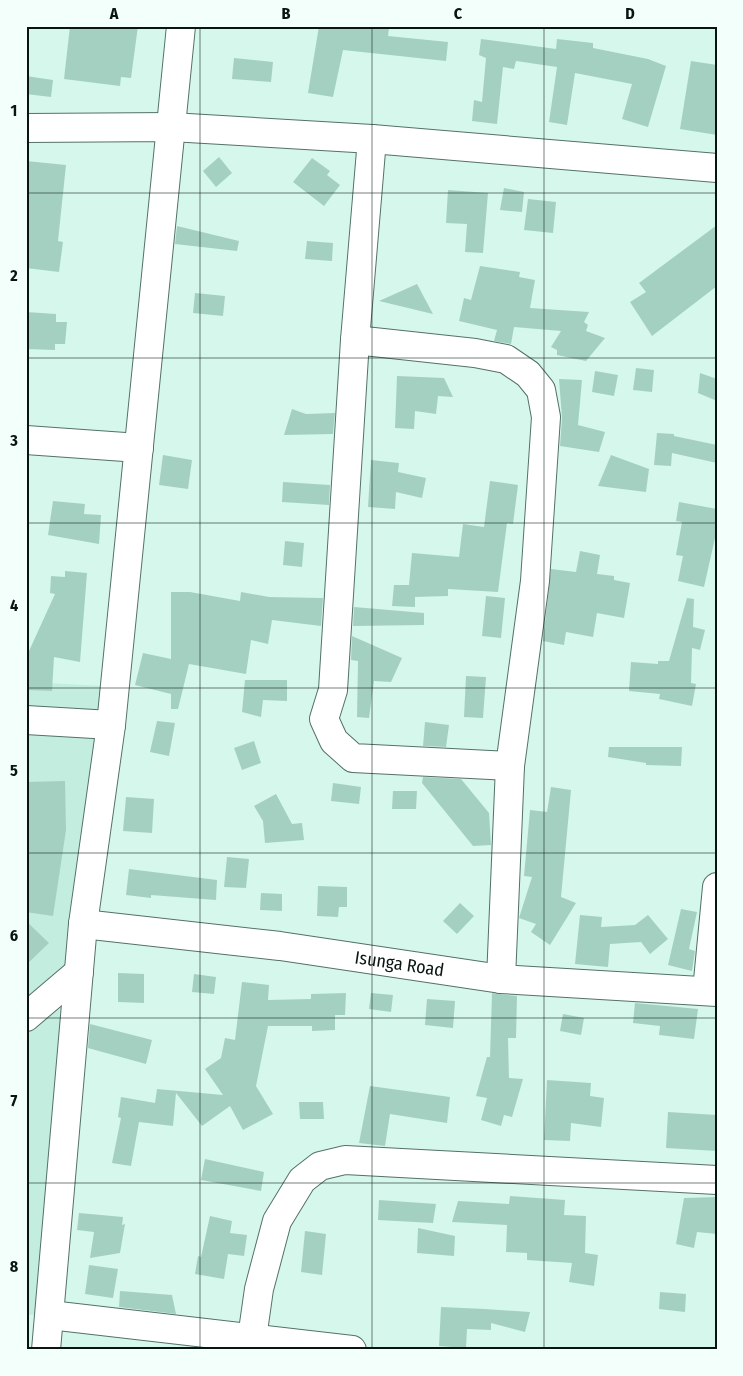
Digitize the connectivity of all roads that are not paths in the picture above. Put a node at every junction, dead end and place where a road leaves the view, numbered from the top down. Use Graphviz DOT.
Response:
graph roads {
  1 [pos="181,26"];
  2 [pos="171,127"];
  3 [pos="26,128"];
  4 [pos="372,139"];
  5 [pos="717,168"];
  6 [pos="355,340"];
  7 [pos="26,440"];
  8 [pos="139,448"];
  9 [pos="26,720"];
  10 [pos="111,725"];
  11 [pos="510,766"];
  12 [pos="717,887"];
  13 [pos="83,924"];
  14 [pos="79,972"];
  15 [pos="501,979"];
  16 [pos="712,991"];
  17 [pos="26,1017"];
  18 [pos="717,1180"];
  19 [pos="50,1315"];
  20 [pos="252,1338"];
  21 [pos="46,1350"];
  22 [pos="352,1350"];
  1 -- 2 [label="street"];
  2 -- 3 [label="street"];
  2 -- 4 [label="street"];
  2 -- 8 [label="street"];
  4 -- 5 [label="street"];
  4 -- 6 [label="street"];
  6 -- 11 [label="street"];
  6 -- 11 [label="street"];
  7 -- 8 [label="street"];
  8 -- 10 [label="street"];
  9 -- 10 [label="street"];
  10 -- 13 [label="street"];
  11 -- 15 [label="street"];
  12 -- 16 [label="street"];
  13 -- 14 [label="street"];
  13 -- 15 [label="street, Isunga Road"];
  14 -- 17 [label="street"];
  14 -- 19 [label="street"];
  15 -- 16 [label="street, Isunga Road"];
  18 -- 20 [label="street"];
  19 -- 20 [label="street"];
  19 -- 21 [label="street"];
  20 -- 22 [label="street"];
}
